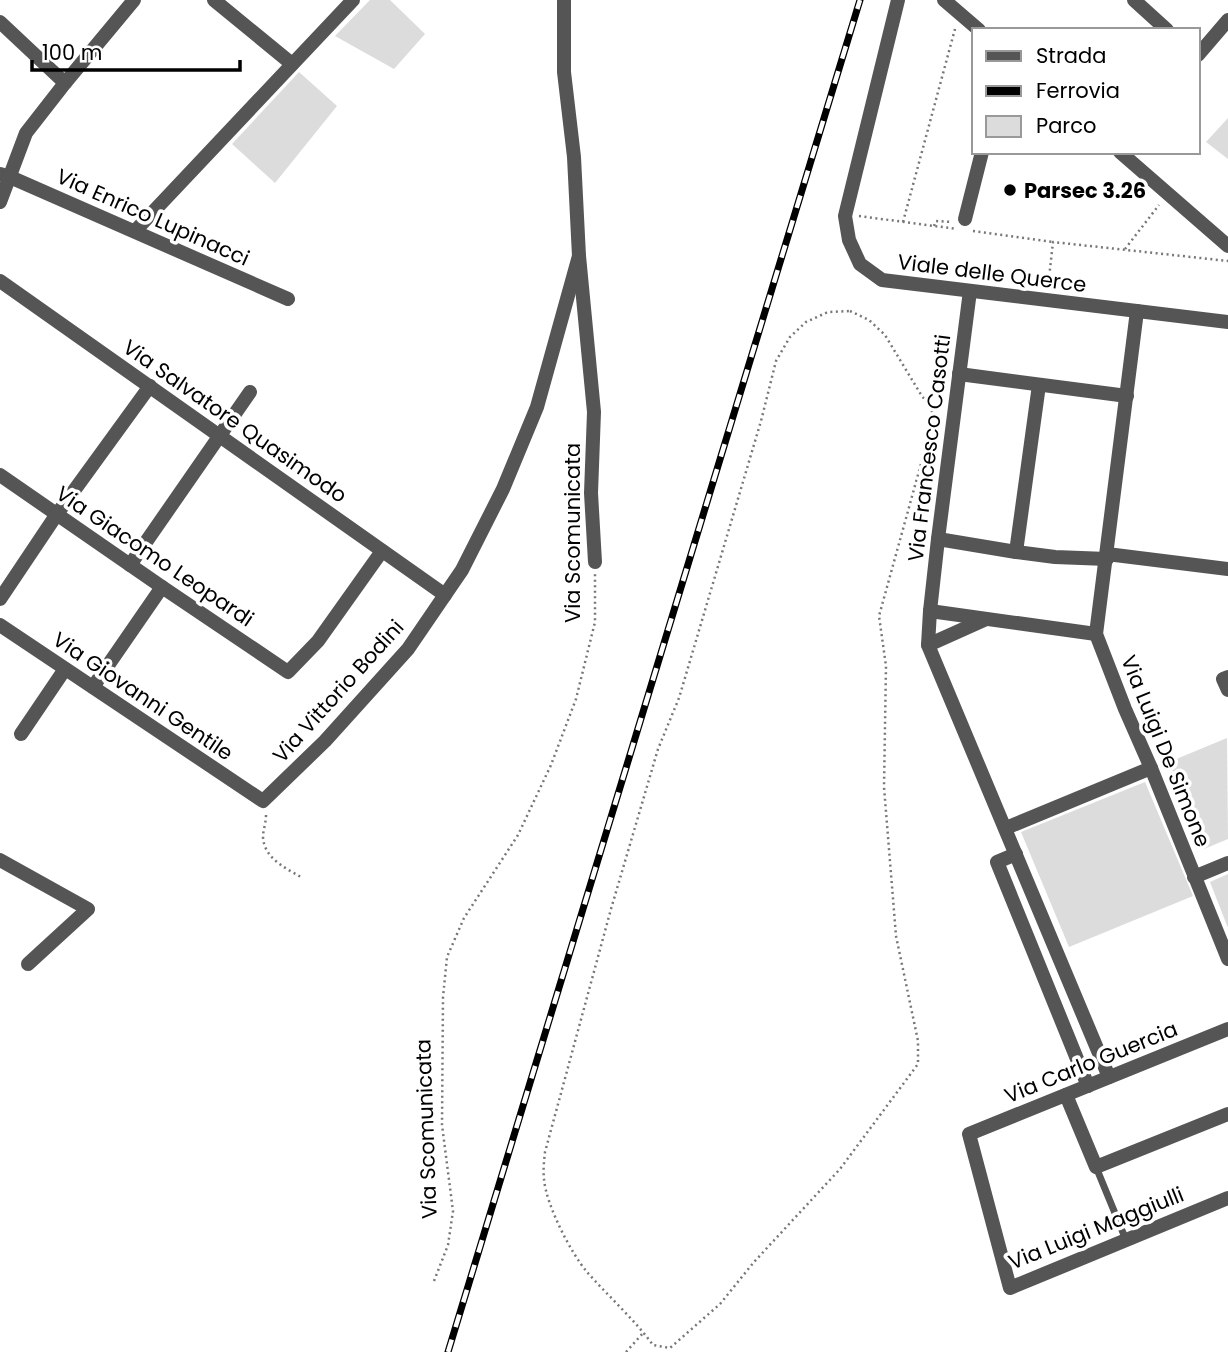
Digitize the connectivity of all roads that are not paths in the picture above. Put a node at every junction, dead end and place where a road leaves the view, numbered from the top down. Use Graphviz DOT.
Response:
graph roads {
  1 [pos="134,0"];
  2 [pos="214,0"];
  3 [pos="353,0"];
  4 [pos="564,0"];
  5 [pos="898,0"];
  6 [pos="944,0"];
  7 [pos="1134,0"];
  8 [pos="1228,20"];
  9 [pos="0,22"];
  10 [pos="977,28"];
  11 [pos="1165,28"];
  12 [pos="1200,53"];
  13 [pos="292,64"];
  14 [pos="65,83"];
  15 [pos="981,154"];
  16 [pos="1122,154"];
  17 [pos="5,176"];
  18 [pos="0,202"];
  19 [pos="963,224"];
  20 [pos="135,231"];
  21 [pos="1228,246"];
  22 [pos="579,256"];
  23 [pos="0,281"];
  24 [pos="970,291"];
  25 [pos="288,299"];
  26 [pos="1137,312"];
  27 [pos="1228,322"];
  28 [pos="959,374"];
  29 [pos="1040,385"];
  30 [pos="150,386"];
  31 [pos="250,392"];
  32 [pos="1127,396"];
  33 [pos="218,435"];
  34 [pos="0,475"];
  35 [pos="57,514"];
  36 [pos="939,538"];
  37 [pos="382,551"];
  38 [pos="1016,552"];
  39 [pos="1107,557"];
  40 [pos="595,562"];
  41 [pos="130,565"];
  42 [pos="1228,569"];
  43 [pos="162,587"];
  44 [pos="445,595"];
  45 [pos="0,598"];
  46 [pos="930,611"];
  47 [pos="987,618"];
  48 [pos="0,625"];
  49 [pos="1096,634"];
  50 [pos="928,645"];
  51 [pos="65,668"];
  52 [pos="1228,677"];
  53 [pos="93,687"];
  54 [pos="1228,690"];
  55 [pos="21,734"];
  56 [pos="1151,768"];
  57 [pos="263,801"];
  58 [pos="1006,828"];
  59 [pos="1016,854"];
  60 [pos="0,860"];
  61 [pos="1228,863"];
  62 [pos="1194,877"];
  63 [pos="1228,959"];
  64 [pos="28,964"];
  65 [pos="1228,1029"];
  66 [pos="1109,1077"];
  67 [pos="1088,1086"];
  68 [pos="1066,1095"];
  69 [pos="1228,1114"];
  70 [pos="969,1134"];
  71 [pos="1096,1167"];
  72 [pos="1228,1198"];
  73 [pos="1126,1240"];
  1 -- 14 [label="street"];
  2 -- 13 [label="street"];
  3 -- 13 [label="street"];
  4 -- 22 [label="street, Via Scomunicata"];
  5 -- 24 [label="street, Viale delle Querce"];
  6 -- 10 [label="street"];
  7 -- 11 [label="street"];
  8 -- 12 [label="street"];
  9 -- 14 [label="street"];
  13 -- 20 [label="street"];
  14 -- 17 [label="street"];
  15 -- 19 [label="street"];
  16 -- 21 [label="street"];
  17 -- 18 [label="street"];
  17 -- 20 [label="street, Via Enrico Lupinacci"];
  20 -- 25 [label="street, Via Enrico Lupinacci"];
  22 -- 40 [label="street, Via Scomunicata"];
  22 -- 44 [label="street, Via Vittorio Bodini"];
  23 -- 30 [label="street, Via Salvatore Quasimodo"];
  24 -- 26 [label="street, Viale delle Querce"];
  24 -- 28 [label="street, Via Francesco Casotti"];
  26 -- 27 [label="street, Viale delle Querce"];
  26 -- 32 [label="street, Via Luigi De Simone"];
  28 -- 29 [label="street"];
  28 -- 36 [label="street, Via Francesco Casotti"];
  29 -- 32 [label="street"];
  29 -- 38 [label="street"];
  30 -- 33 [label="street, Via Salvatore Quasimodo"];
  30 -- 35 [label="street"];
  31 -- 33 [label="street"];
  32 -- 39 [label="street, Via Luigi De Simone"];
  33 -- 37 [label="street, Via Salvatore Quasimodo"];
  33 -- 41 [label="street"];
  34 -- 35 [label="street, Via Giacomo Leopardi"];
  35 -- 41 [label="street, Via Giacomo Leopardi"];
  35 -- 45 [label="street"];
  36 -- 38 [label="street"];
  36 -- 46 [label="street, Via Francesco Casotti"];
  37 -- 43 [label="street, Via Giacomo Leopardi"];
  37 -- 44 [label="street, Via Salvatore Quasimodo"];
  38 -- 39 [label="street"];
  39 -- 42 [label="street"];
  39 -- 49 [label="street, Via Luigi De Simone"];
  41 -- 43 [label="street, Via Giacomo Leopardi"];
  43 -- 53 [label="street"];
  44 -- 57 [label="street, Via Vittorio Bodini"];
  46 -- 47 [label="street"];
  46 -- 50 [label="street, Via Francesco Casotti"];
  47 -- 49 [label="street"];
  47 -- 50 [label="street"];
  48 -- 51 [label="street, Via Giovanni Gentile"];
  49 -- 56 [label="street, Via Luigi De Simone"];
  50 -- 58 [label="street, Via Francesco Casotti"];
  51 -- 53 [label="street, Via Giovanni Gentile"];
  51 -- 55 [label="street"];
  52 -- 54 [label="street"];
  53 -- 57 [label="street, Via Giovanni Gentile"];
  56 -- 58 [label="street"];
  56 -- 62 [label="street, Via Luigi De Simone"];
  58 -- 59 [label="street, Via Francesco Casotti"];
  59 -- 66 [label="street, Via Francesco Casotti"];
  59 -- 67 [label="street"];
  60 -- 64 [label="street"];
  61 -- 62 [label="street"];
  62 -- 63 [label="street, Via Luigi De Simone"];
  65 -- 66 [label="street, Via Carlo Guercia"];
  66 -- 67 [label="street, Via Carlo Guercia"];
  67 -- 68 [label="street, Via Carlo Guercia"];
  68 -- 70 [label="street, Via Carlo Guercia"];
  68 -- 71 [label="street"];
  69 -- 71 [label="street"];
  70 -- 73 [label="street, Via Luigi Maggiulli"];
  71 -- 73 [label="lane"];
  72 -- 73 [label="street, Via Luigi Maggiulli"];
}
